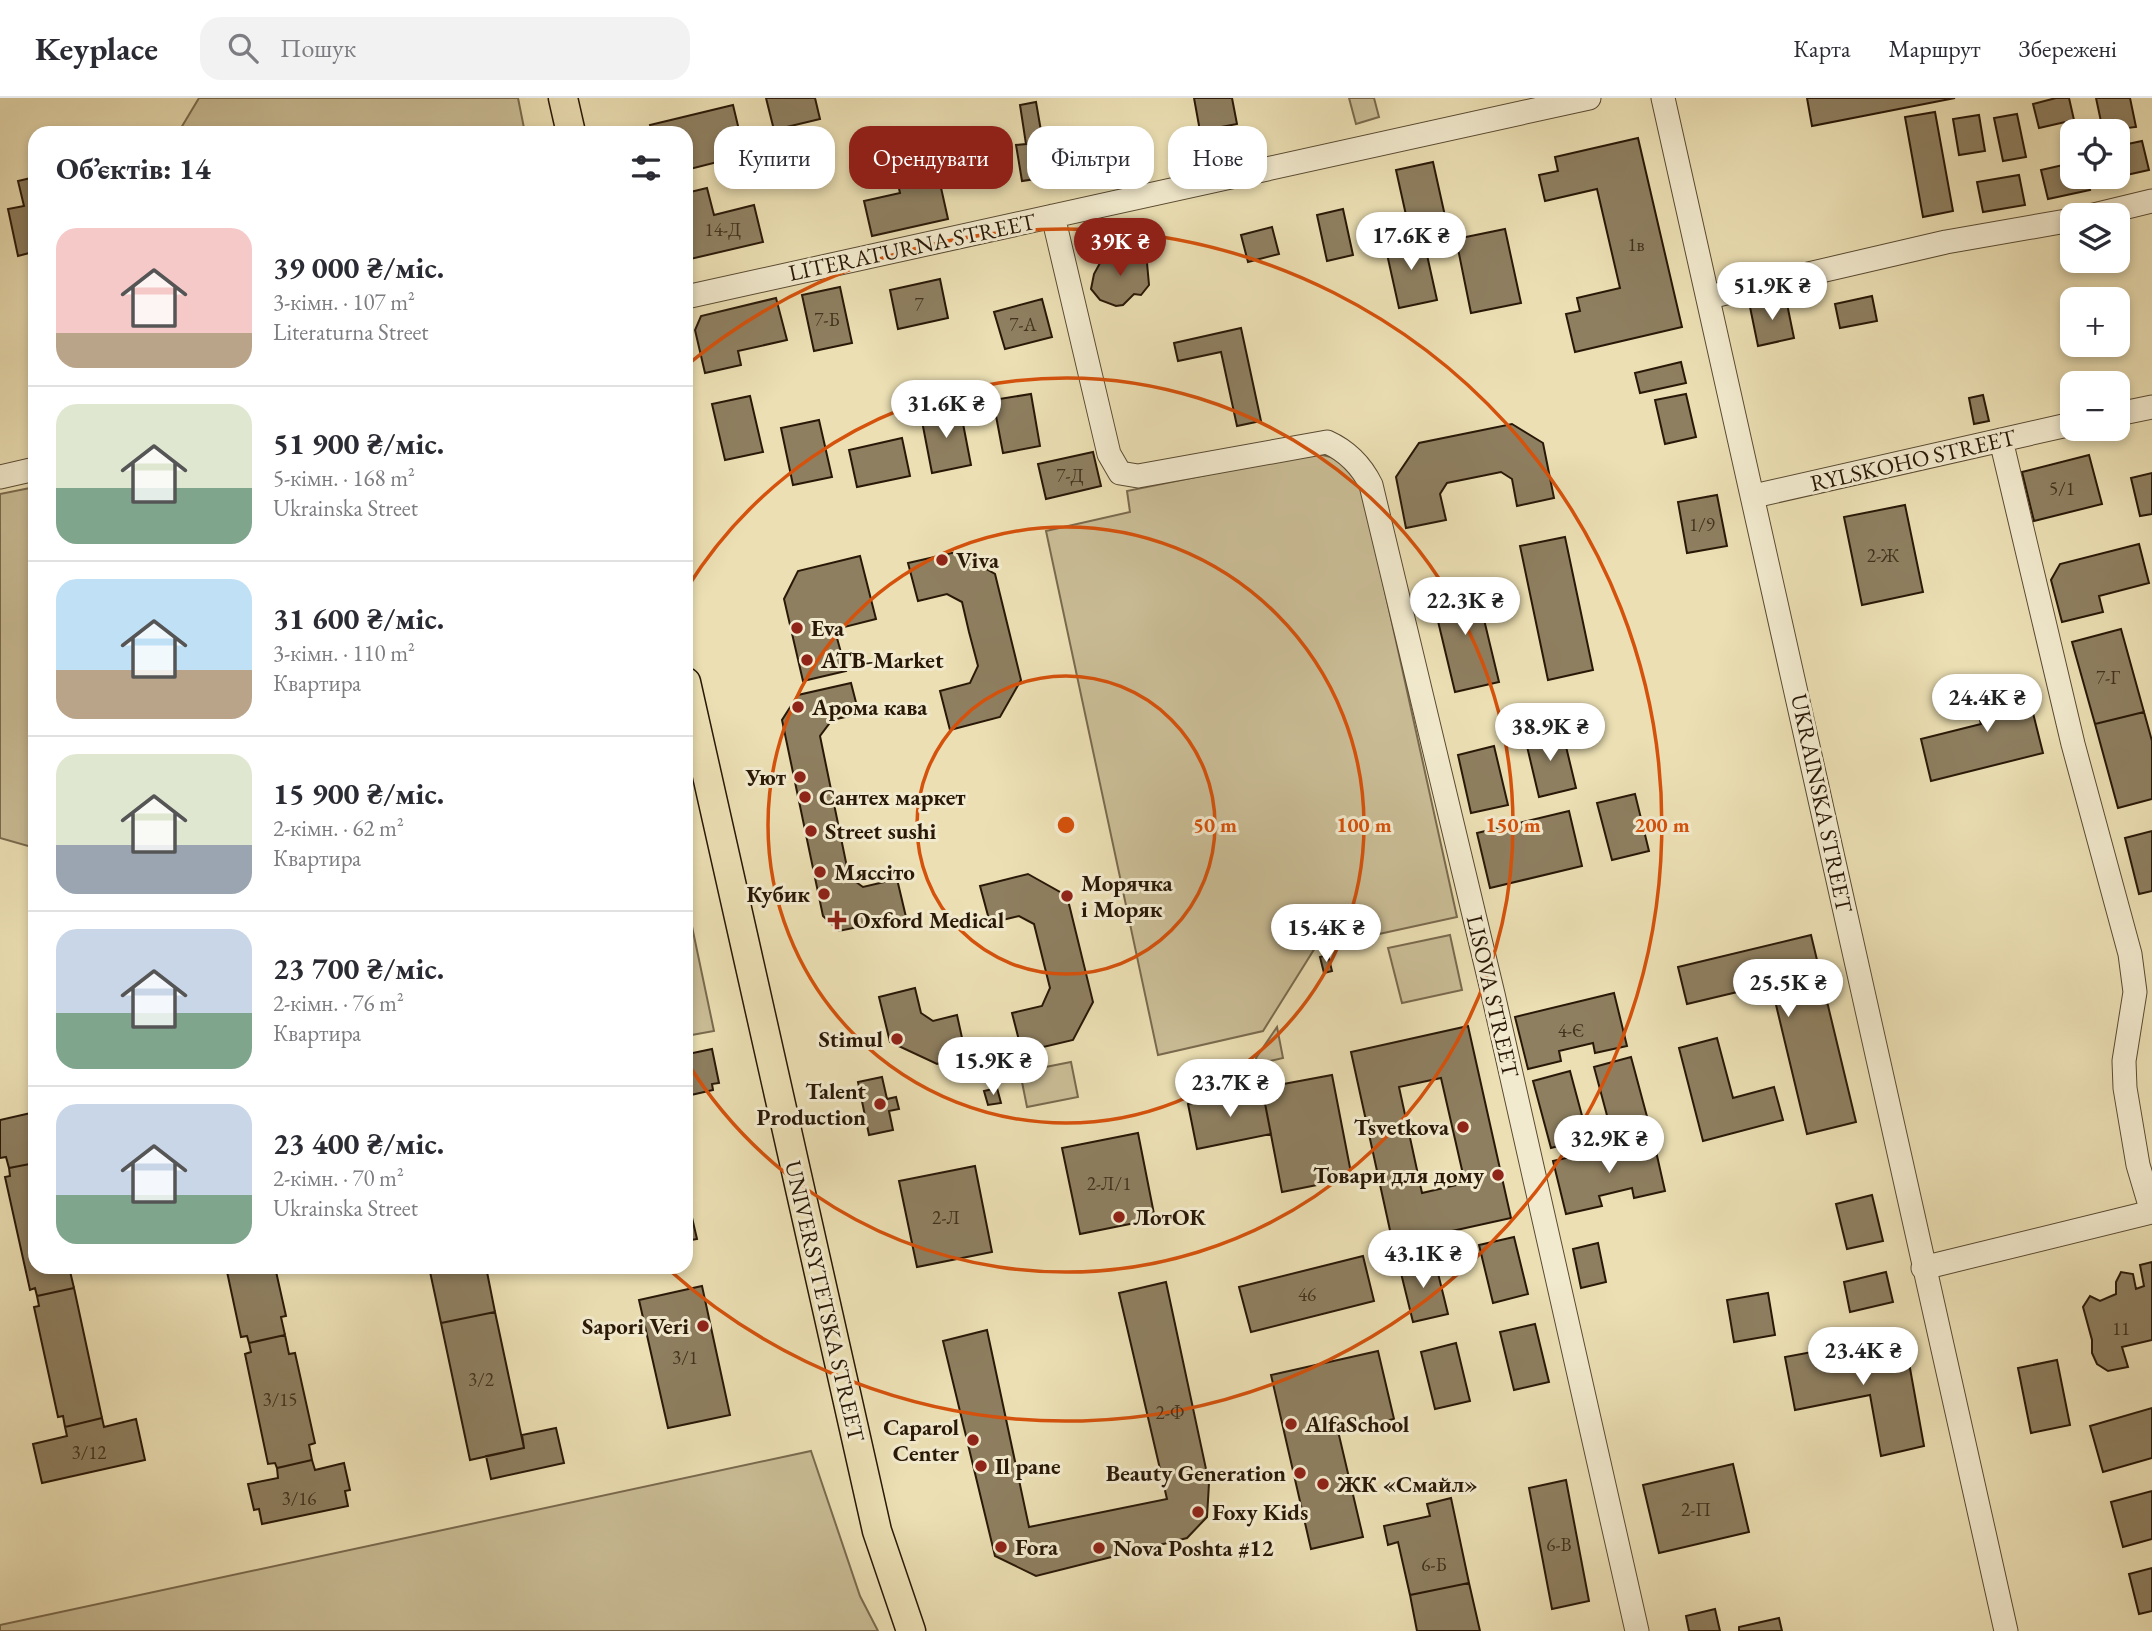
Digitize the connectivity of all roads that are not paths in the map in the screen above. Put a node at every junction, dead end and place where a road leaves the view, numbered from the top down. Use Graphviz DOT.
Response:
graph roads {
  1 [pos="563,98"];
  2 [pos="1589,98"];
  3 [pos="1662,98"];
  4 [pos="569,126"];
  5 [pos="2152,201"];
  6 [pos="2130,206"];
  7 [pos="1053,216"];
  8 [pos="2060,222"];
  9 [pos="693,296"];
  10 [pos="1709,297"];
  11 [pos="2152,407"];
  12 [pos="2130,412"];
  13 [pos="2060,428"];
  14 [pos="2001,440"];
  15 [pos="28,471"];
  16 [pos="0,477"];
  17 [pos="1754,496"];
  18 [pos="693,713"];
  19 [pos="2152,1212"];
  20 [pos="1923,1268"];
  21 [pos="911,1631"];
  22 [pos="1637,1631"];
  23 [pos="2006,1631"];
  1 -- 4 [label="main road"];
  2 -- 7 [label="street, LITERATURNA STREET"];
  3 -- 10 [label="street, UKRAINSKA STREET"];
  5 -- 6 [label="street"];
  7 -- 9 [label="street, LITERATURNA STREET"];
  7 -- 22 [label="street, LISOVA STREET"];
  8 -- 10 [label="street"];
  10 -- 17 [label="street, UKRAINSKA STREET"];
  11 -- 12 [label="street"];
  13 -- 14 [label="street, RYLSKOHO STREET"];
  14 -- 17 [label="street, RYLSKOHO STREET"];
  14 -- 19 [label="street"];
  15 -- 16 [label="street"];
  17 -- 20 [label="street, UKRAINSKA STREET"];
  18 -- 21 [label="main road, UNIVERSYTETSKA STREET"];
  19 -- 20 [label="street"];
  20 -- 23 [label="street, UKRAINSKA STREET"];
}
